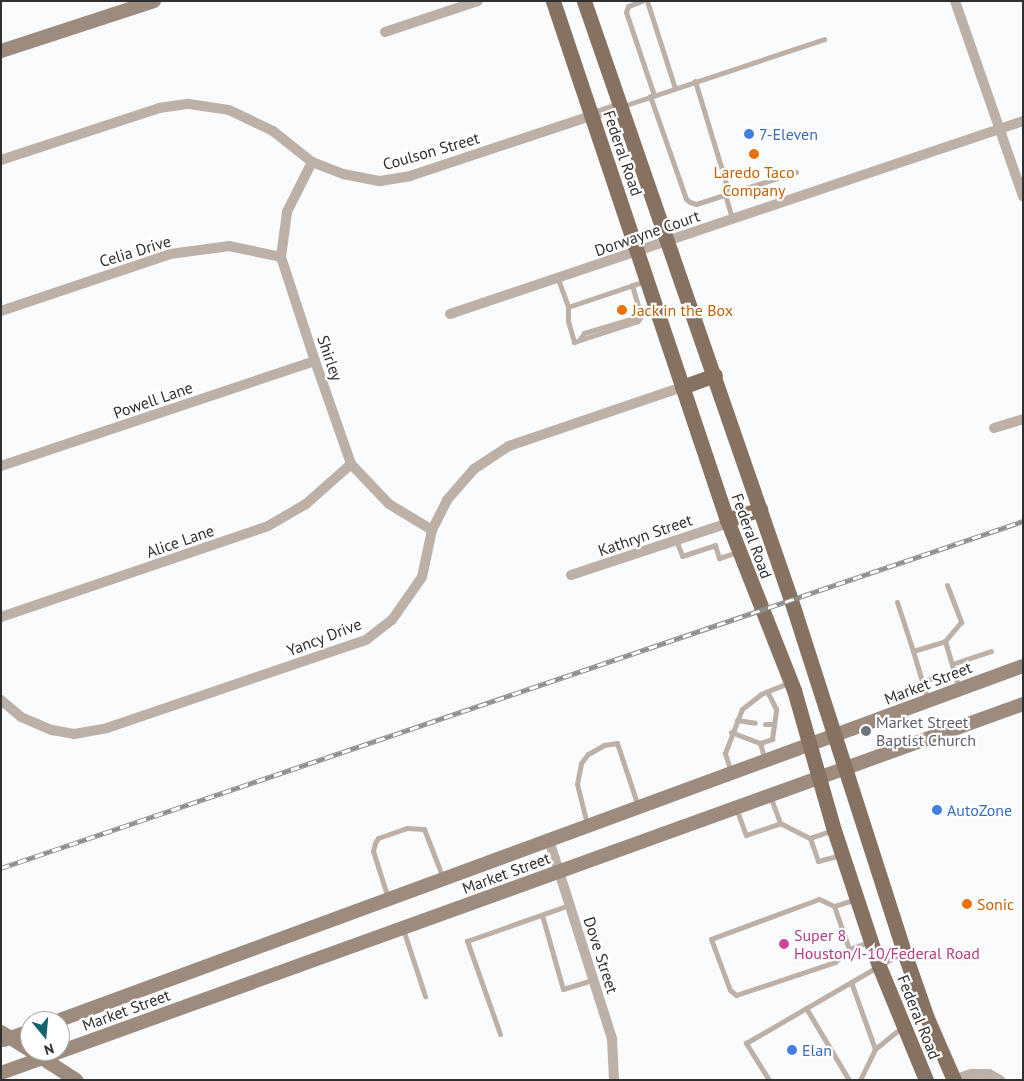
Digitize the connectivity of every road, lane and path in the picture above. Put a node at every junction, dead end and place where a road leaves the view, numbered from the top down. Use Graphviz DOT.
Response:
graph roads {
  1 [pos="154,1"];
  2 [pos="478,1"];
  3 [pos="553,1"];
  4 [pos="584,1"];
  5 [pos="642,1"];
  6 [pos="647,1"];
  7 [pos="955,1"];
  8 [pos="385,32"];
  9 [pos="824,39"];
  10 [pos="1,51"];
  11 [pos="695,81"];
  12 [pos="675,88"];
  13 [pos="652,96"];
  14 [pos="621,106"];
  15 [pos="591,116"];
  16 [pos="1023,121"];
  17 [pos="1001,128"];
  18 [pos="1,160"];
  19 [pos="312,162"];
  20 [pos="796,172"];
  21 [pos="727,193"];
  22 [pos="1023,196"];
  23 [pos="732,220"];
  24 [pos="666,242"];
  25 [pos="639,252"];
  26 [pos="281,257"];
  27 [pos="558,279"];
  28 [pos="648,280"];
  29 [pos="632,285"];
  30 [pos="568,307"];
  31 [pos="657,311"];
  32 [pos="1,312"];
  33 [pos="450,314"];
  34 [pos="641,316"];
  35 [pos="315,361"];
  36 [pos="715,375"];
  37 [pos="682,387"];
  38 [pos="1023,418"];
  39 [pos="994,428"];
  40 [pos="351,464"];
  41 [pos="1,466"];
  42 [pos="760,509"];
  43 [pos="728,521"];
  44 [pos="432,530"];
  45 [pos="676,540"];
  46 [pos="739,551"];
  47 [pos="571,575"];
  48 [pos="947,585"];
  49 [pos="897,602"];
  50 [pos="1,616"];
  51 [pos="945,641"];
  52 [pos="913,651"];
  53 [pos="991,651"];
  54 [pos="952,664"];
  55 [pos="1023,666"];
  56 [pos="954,672"];
  57 [pos="922,681"];
  58 [pos="791,682"];
  59 [pos="959,690"];
  60 [pos="767,692"];
  61 [pos="1,700"];
  62 [pos="929,702"];
  63 [pos="1023,704"];
  64 [pos="737,720"];
  65 [pos="755,722"];
  66 [pos="765,724"];
  67 [pos="774,724"];
  68 [pos="731,732"];
  69 [pos="836,737"];
  70 [pos="760,743"];
  71 [pos="812,746"];
  72 [pos="766,762"];
  73 [pos="846,769"];
  74 [pos="732,775"];
  75 [pos="820,776"];
  76 [pos="769,794"];
  77 [pos="735,806"];
  78 [pos="639,807"];
  79 [pos="780,823"];
  80 [pos="588,826"];
  81 [pos="834,830"];
  82 [pos="810,838"];
  83 [pos="549,840"];
  84 [pos="842,854"];
  85 [pos="559,872"];
  86 [pos="443,878"];
  87 [pos="388,898"];
  88 [pos="857,899"];
  89 [pos="569,905"];
  90 [pos="834,906"];
  91 [pos="542,915"];
  92 [pos="403,929"];
  93 [pos="871,942"];
  94 [pos="849,949"];
  95 [pos="904,952"];
  96 [pos="880,966"];
  97 [pos="593,980"];
  98 [pos="851,982"];
  99 [pos="425,996"];
  100 [pos="806,1008"];
  101 [pos="70,1016"];
  102 [pos="903,1026"];
  103 [pos="20,1033"];
  104 [pos="500,1034"];
  105 [pos="4,1037"];
  106 [pos="70,1041"];
  107 [pos="20,1045"];
  108 [pos="875,1049"];
  109 [pos="21,1061"];
  110 [pos="46,1061"];
  111 [pos="1,1073"];
  112 [pos="69,1078"];
  113 [pos="614,1080"];
  114 [pos="769,1080"];
  115 [pos="849,1080"];
  116 [pos="860,1080"];
  117 [pos="926,1080"];
  118 [pos="954,1080"];
  119 [pos="1000,1080"];
  1 -- 10 [label="main road"];
  2 -- 8 [label="street"];
  3 -- 15 [label="main road, Federal Road"];
  4 -- 14 [label="main road, Federal Road"];
  5 -- 13 [label="lane"];
  6 -- 12 [label="lane"];
  7 -- 17 [label="street"];
  9 -- 11 [label="lane"];
  11 -- 12 [label="lane"];
  11 -- 21 [label="lane"];
  12 -- 13 [label="lane"];
  13 -- 14 [label="lane"];
  13 -- 21 [label="lane"];
  14 -- 15 [label="street, Coulson Street"];
  14 -- 24 [label="main road, Federal Road"];
  15 -- 19 [label="street, Coulson Street"];
  15 -- 25 [label="main road, Federal Road"];
  16 -- 17 [label="street, Dorwayne Court"];
  17 -- 22 [label="street"];
  17 -- 23 [label="street, Dorwayne Court"];
  18 -- 19 [label="street, Coulson Street"];
  19 -- 26 [label="street, Shirley"];
  20 -- 21 [label="lane"];
  21 -- 23 [label="lane"];
  23 -- 24 [label="street, Dorwayne Court"];
  24 -- 25 [label="street, Dorwayne Court"];
  24 -- 36 [label="main road, Federal Road"];
  25 -- 27 [label="street, Dorwayne Court"];
  25 -- 28 [label="main road, Federal Road"];
  26 -- 32 [label="street, Celia Drive"];
  26 -- 35 [label="street, Shirley"];
  27 -- 30 [label="lane"];
  27 -- 33 [label="street, Dorwayne Court"];
  28 -- 29 [label="lane"];
  28 -- 31 [label="main road, Federal Road"];
  29 -- 30 [label="lane"];
  29 -- 34 [label="lane"];
  30 -- 34 [label="lane"];
  31 -- 34 [label="lane"];
  31 -- 37 [label="main road, Federal Road"];
  35 -- 40 [label="street, Shirley"];
  35 -- 41 [label="street, Powell Lane"];
  36 -- 37 [label="main road"];
  36 -- 42 [label="main road, Federal Road"];
  37 -- 43 [label="main road, Federal Road"];
  37 -- 44 [label="street, Yancy Drive"];
  38 -- 39 [label="street"];
  40 -- 44 [label="street, Shirley"];
  40 -- 50 [label="street, Alice Lane"];
  42 -- 43 [label="main road"];
  42 -- 69 [label="main road, Federal Road"];
  43 -- 45 [label="street, Kathryn Street"];
  43 -- 46 [label="main road, Federal Road"];
  44 -- 61 [label="street, Yancy Drive"];
  45 -- 46 [label="lane"];
  45 -- 47 [label="street, Kathryn Street"];
  46 -- 58 [label="main road, Federal Road"];
  48 -- 51 [label="lane"];
  49 -- 52 [label="lane"];
  51 -- 52 [label="lane"];
  51 -- 54 [label="lane"];
  52 -- 57 [label="lane"];
  53 -- 54 [label="lane"];
  54 -- 56 [label="lane"];
  55 -- 59 [label="main road, Market Street"];
  56 -- 57 [label="lane"];
  56 -- 59 [label="lane"];
  57 -- 62 [label="lane"];
  58 -- 60 [label="lane"];
  58 -- 71 [label="main road, Federal Road"];
  59 -- 62 [label="main road, Market Street"];
  60 -- 64 [label="lane"];
  60 -- 67 [label="lane"];
  62 -- 69 [label="main road, Market Street"];
  63 -- 73 [label="main road, Market Street"];
  64 -- 65 [label="lane"];
  64 -- 68 [label="lane"];
  66 -- 67 [label="lane"];
  67 -- 70 [label="lane"];
  68 -- 70 [label="lane"];
  68 -- 74 [label="lane"];
  69 -- 71 [label="main road, Market Street"];
  69 -- 73 [label="main road, Federal Road"];
  70 -- 72 [label="lane"];
  71 -- 72 [label="main road, Market Street"];
  71 -- 75 [label="main road, Federal Road"];
  72 -- 74 [label="main road, Market Street"];
  73 -- 75 [label="main road, Market Street"];
  73 -- 95 [label="main road, Federal Road"];
  74 -- 78 [label="main road, Market Street"];
  75 -- 76 [label="main road, Market Street"];
  75 -- 81 [label="main road, Federal Road"];
  76 -- 77 [label="main road, Market Street"];
  76 -- 79 [label="lane"];
  77 -- 79 [label="lane"];
  77 -- 85 [label="main road, Market Street"];
  78 -- 80 [label="main road, Market Street"];
  78 -- 80 [label="lane"];
  79 -- 82 [label="lane"];
  80 -- 83 [label="main road, Market Street"];
  81 -- 82 [label="lane"];
  81 -- 84 [label="main road, Federal Road"];
  82 -- 84 [label="lane"];
  83 -- 85 [label="street, Dove Street"];
  83 -- 86 [label="main road, Market Street"];
  84 -- 88 [label="main road, Federal Road"];
  85 -- 89 [label="street, Dove Street"];
  85 -- 92 [label="main road, Market Street"];
  86 -- 87 [label="main road, Market Street"];
  86 -- 87 [label="lane"];
  87 -- 101 [label="main road, Market Street"];
  88 -- 90 [label="lane"];
  88 -- 93 [label="main road, Federal Road"];
  89 -- 91 [label="lane"];
  89 -- 97 [label="street, Dove Street"];
  90 -- 94 [label="lane"];
  90 -- 94 [label="lane"];
  91 -- 97 [label="lane"];
  91 -- 104 [label="lane"];
  92 -- 99 [label="lane"];
  92 -- 106 [label="main road, Market Street"];
  93 -- 94 [label="lane"];
  93 -- 96 [label="main road, Federal Road"];
  95 -- 96 [label="lane"];
  95 -- 118 [label="main road, Federal Road"];
  96 -- 98 [label="lane"];
  96 -- 102 [label="main road, Federal Road"];
  97 -- 113 [label="street, Dove Street"];
  98 -- 100 [label="lane"];
  98 -- 108 [label="lane"];
  100 -- 114 [label="lane"];
  100 -- 115 [label="lane"];
  102 -- 108 [label="lane"];
  102 -- 117 [label="main road, Federal Road"];
  103 -- 105 [label="main road"];
  105 -- 107 [label="main road"];
  108 -- 116 [label="lane"];
  109 -- 111 [label="main road, Market Street"];
  110 -- 112 [label="main road"];
  118 -- 119 [label="street"];
}
